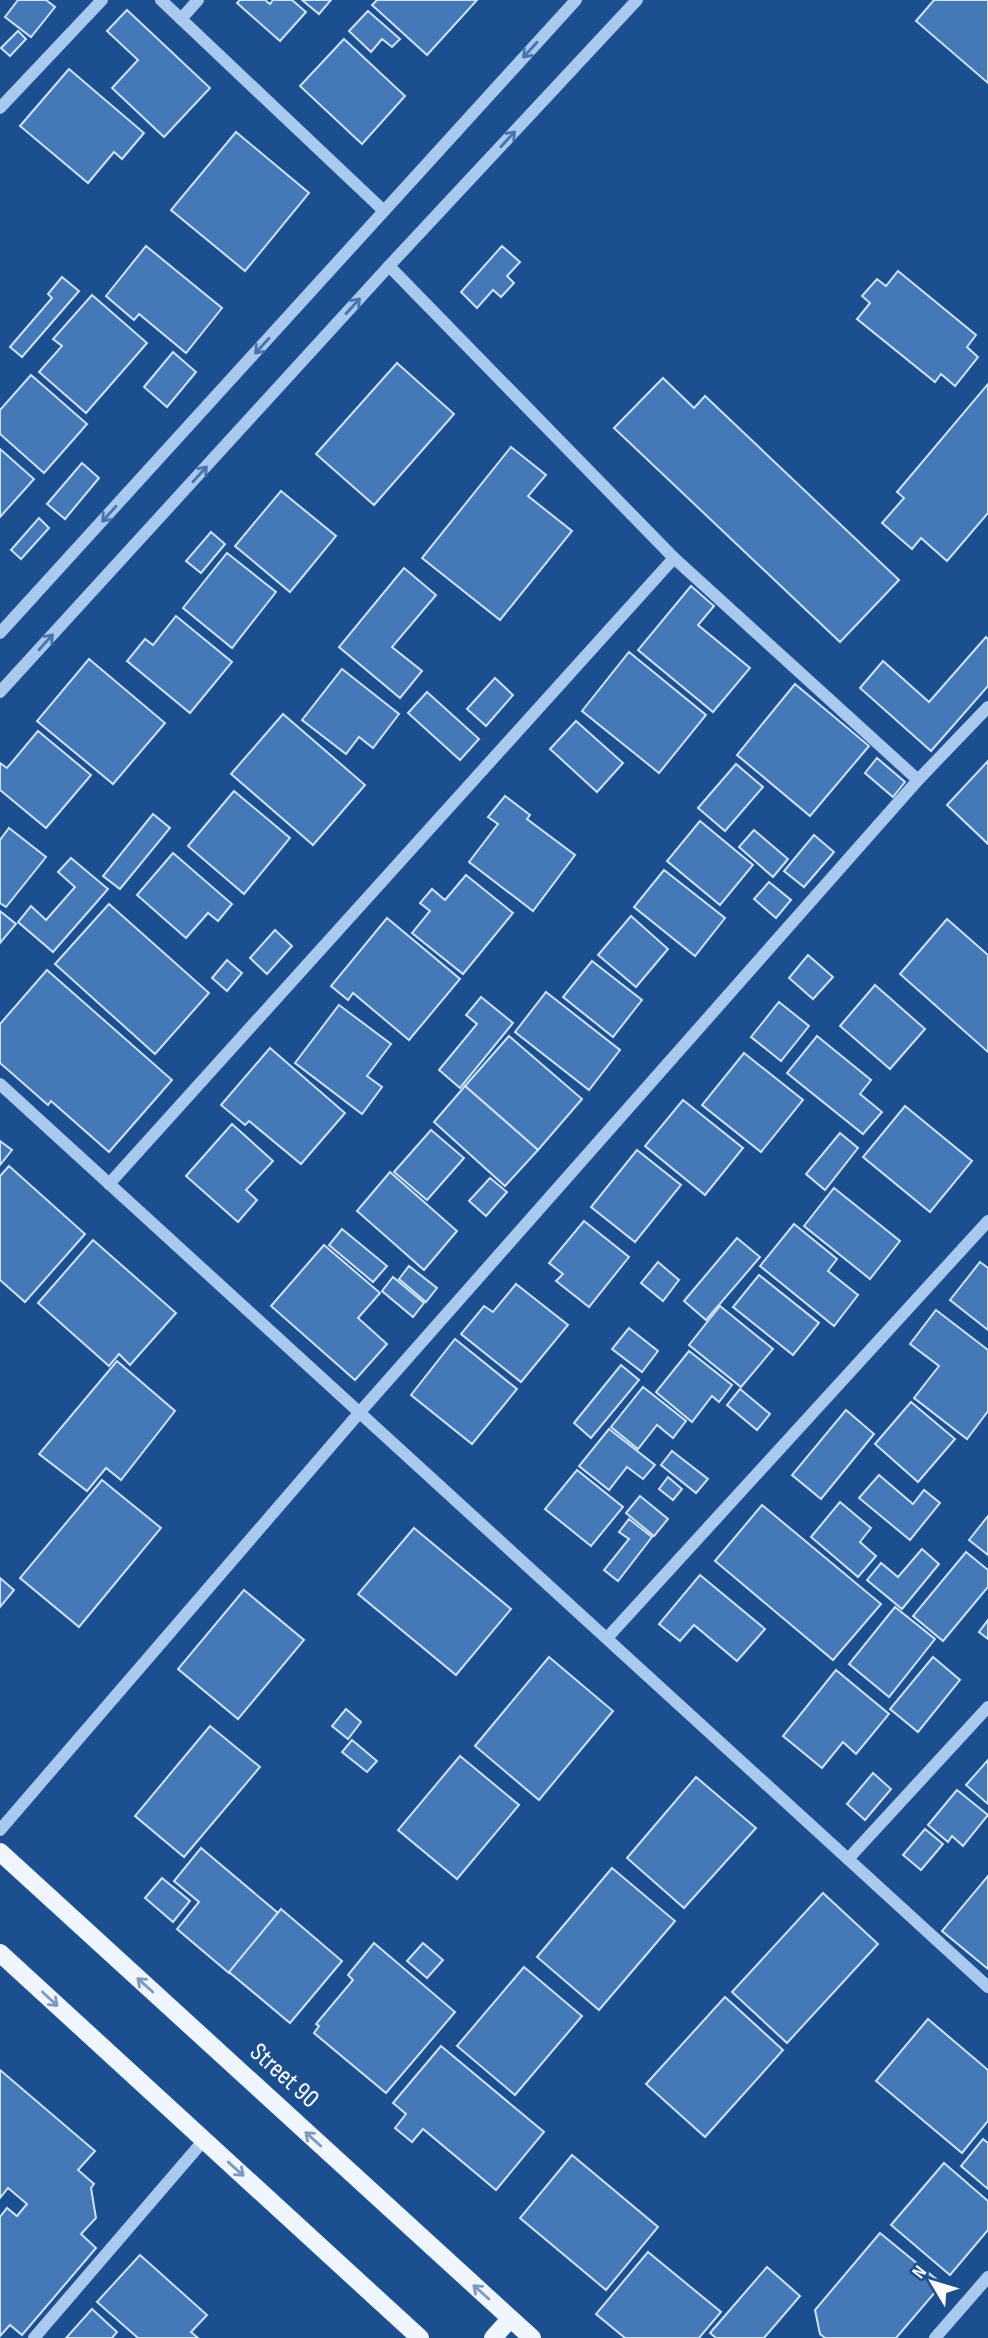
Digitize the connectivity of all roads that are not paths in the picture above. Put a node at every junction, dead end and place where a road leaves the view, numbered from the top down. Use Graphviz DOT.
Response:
graph roads {
  1 [pos="102,0"];
  2 [pos="161,0"];
  3 [pos="198,0"];
  4 [pos="576,0"];
  5 [pos="637,0"];
  6 [pos="181,19"];
  7 [pos="0,108"];
  8 [pos="384,211"];
  9 [pos="389,266"];
  10 [pos="674,558"];
  11 [pos="0,633"];
  12 [pos="0,692"];
  13 [pos="988,707"];
  14 [pos="918,780"];
  15 [pos="0,1084"];
  16 [pos="109,1184"];
  17 [pos="988,1221"];
  18 [pos="360,1412"];
  19 [pos="607,1638"];
  20 [pos="988,1707"];
  21 [pos="0,1830"];
  22 [pos="0,1852"];
  23 [pos="848,1859"];
  24 [pos="0,1953"];
  25 [pos="988,1987"];
  26 [pos="204,2140"];
  27 [pos="988,2277"];
  28 [pos="510,2319"];
  29 [pos="34,2338"];
  30 [pos="421,2338"];
  31 [pos="493,2338"];
  32 [pos="532,2338"];
  33 [pos="935,2338"];
  1 -- 7 [label="street"];
  2 -- 6 [label="street"];
  3 -- 6 [label="street"];
  4 -- 8 [label="street, one-way"];
  9 -- 5 [label="street, one-way"];
  6 -- 8 [label="street"];
  8 -- 11 [label="street, one-way"];
  9 -- 10 [label="street"];
  12 -- 9 [label="street, one-way"];
  10 -- 14 [label="street"];
  10 -- 16 [label="street"];
  13 -- 14 [label="street"];
  14 -- 18 [label="street"];
  15 -- 16 [label="street"];
  16 -- 18 [label="street"];
  17 -- 19 [label="street"];
  18 -- 19 [label="street"];
  18 -- 21 [label="street"];
  19 -- 23 [label="street"];
  20 -- 23 [label="street"];
  28 -- 22 [label="main road, Street 90, one-way"];
  23 -- 25 [label="street"];
  24 -- 26 [label="main road, one-way"];
  26 -- 29 [label="street"];
  26 -- 30 [label="main road, one-way"];
  27 -- 33 [label="street"];
  28 -- 31 [label="main road"];
  28 -- 32 [label="main road, Street 90"];
}
